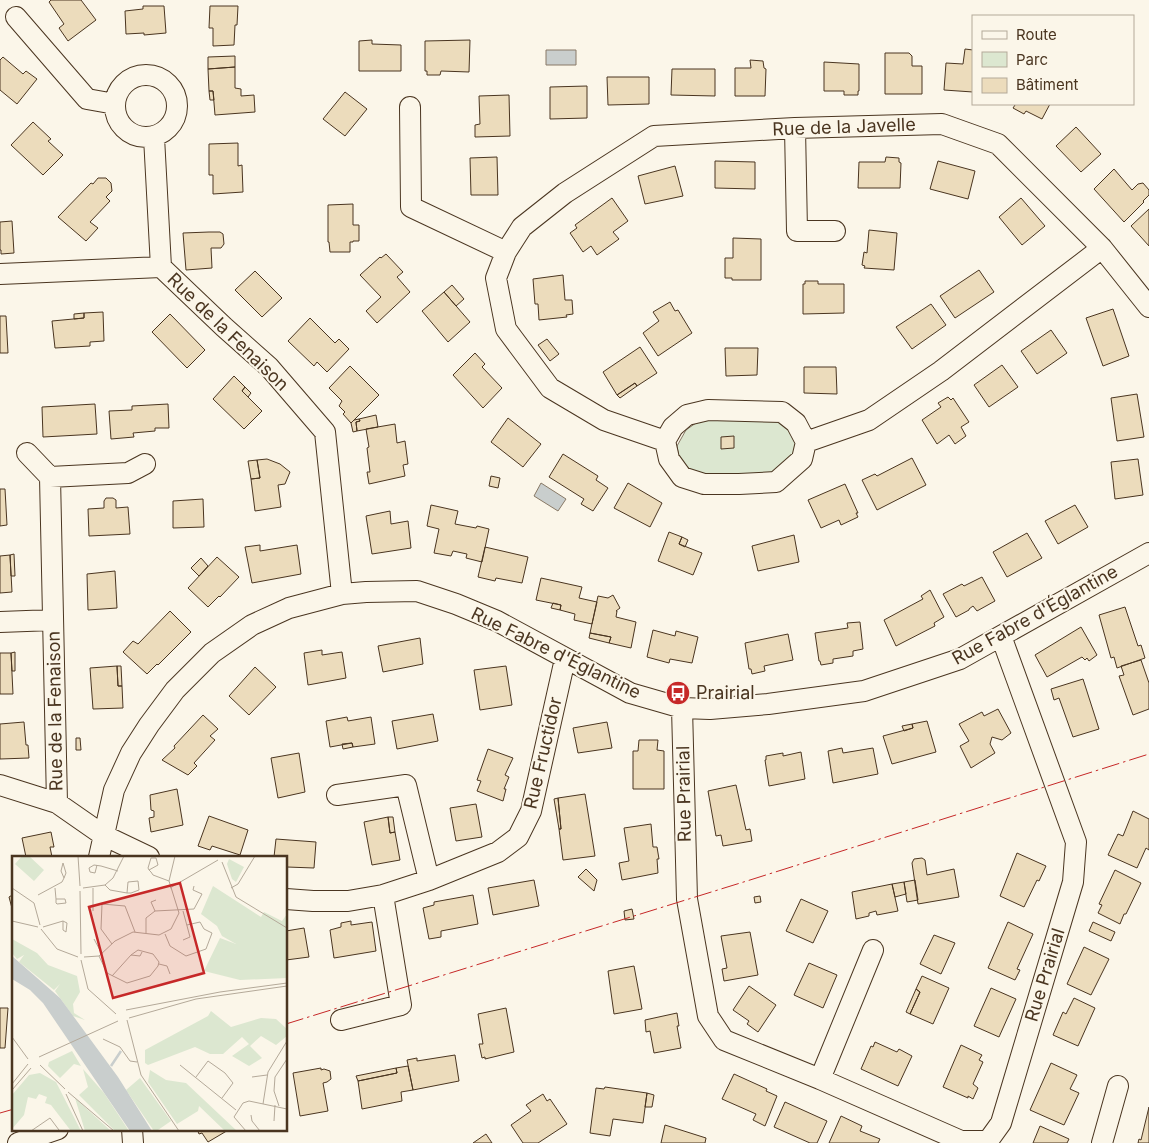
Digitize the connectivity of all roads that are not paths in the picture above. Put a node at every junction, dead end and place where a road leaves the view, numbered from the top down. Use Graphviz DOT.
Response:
graph roads {
  1 [pos="16,17"];
  2 [pos="115,104"];
  3 [pos="410,107"];
  4 [pos="795,128"];
  5 [pos="154,137"];
  6 [pos="835,231"];
  7 [pos="1102,248"];
  8 [pos="506,252"];
  9 [pos="161,267"];
  10 [pos="0,274"];
  11 [pos="1149,307"];
  12 [pos="665,441"];
  13 [pos="806,442"];
  14 [pos="27,453"];
  15 [pos="145,464"];
  16 [pos="50,477"];
  17 [pos="1148,557"];
  18 [pos="342,594"];
  19 [pos="53,620"];
  20 [pos="0,622"];
  21 [pos="1001,636"];
  22 [pos="565,659"];
  23 [pos="682,708"];
  24 [pos="0,785"];
  25 [pos="337,795"];
  26 [pos="56,803"];
  27 [pos="103,835"];
  28 [pos="99,856"];
  29 [pos="147,856"];
  30 [pos="429,880"];
  31 [pos="383,895"];
  32 [pos="288,899"];
  33 [pos="873,950"];
  34 [pos="341,1020"];
  35 [pos="820,1079"];
  36 [pos="1118,1086"];
  37 [pos="55,1130"];
  38 [pos="132,1130"];
  39 [pos="18,1143"];
  40 [pos="133,1143"];
  41 [pos="1102,1143"];
  1 -- 2 [label="street"];
  2 -- 5 [label="street"];
  2 -- 5 [label="street"];
  3 -- 8 [label="street"];
  4 -- 6 [label="street"];
  4 -- 7 [label="street, Rue de la Javelle"];
  4 -- 8 [label="street, Rue de la Javelle"];
  5 -- 9 [label="street, Rue de la Fenaison"];
  7 -- 11 [label="street, Rue de la Javelle"];
  7 -- 13 [label="street"];
  8 -- 12 [label="street, Rue de la Javelle"];
  9 -- 10 [label="street, Rue de la Fenaison"];
  9 -- 18 [label="street, Rue de la Fenaison"];
  12 -- 13 [label="street"];
  12 -- 13 [label="street"];
  14 -- 16 [label="street"];
  15 -- 16 [label="street"];
  16 -- 19 [label="street, Rue de la Fenaison"];
  17 -- 21 [label="street, Rue Fabre d'Églantine"];
  18 -- 22 [label="street, Rue Fabre d'Églantine"];
  18 -- 27 [label="street, Rue Fabre d'Églantine"];
  19 -- 20 [label="street, Rue de la Fenaison"];
  19 -- 26 [label="street, Rue de la Fenaison"];
  21 -- 23 [label="street, Rue Fabre d'Églantine"];
  21 -- 35 [label="street, Rue Prairial"];
  22 -- 23 [label="street, Rue Fabre d'Églantine"];
  22 -- 30 [label="street, Rue Fructidor"];
  23 -- 35 [label="street, Rue Prairial"];
  24 -- 26 [label="street"];
  25 -- 30 [label="street"];
  26 -- 27 [label="street"];
  27 -- 28 [label="street, Rue Fabre d'Églantine"];
  27 -- 29 [label="street"];
  30 -- 31 [label="street, Rue Fructidor"];
  31 -- 32 [label="street, Rue Fructidor"];
  31 -- 34 [label="street"];
  33 -- 35 [label="street"];
  36 -- 41 [label="street"];
  37 -- 39 [label="street"];
  38 -- 40 [label="street"];
}
